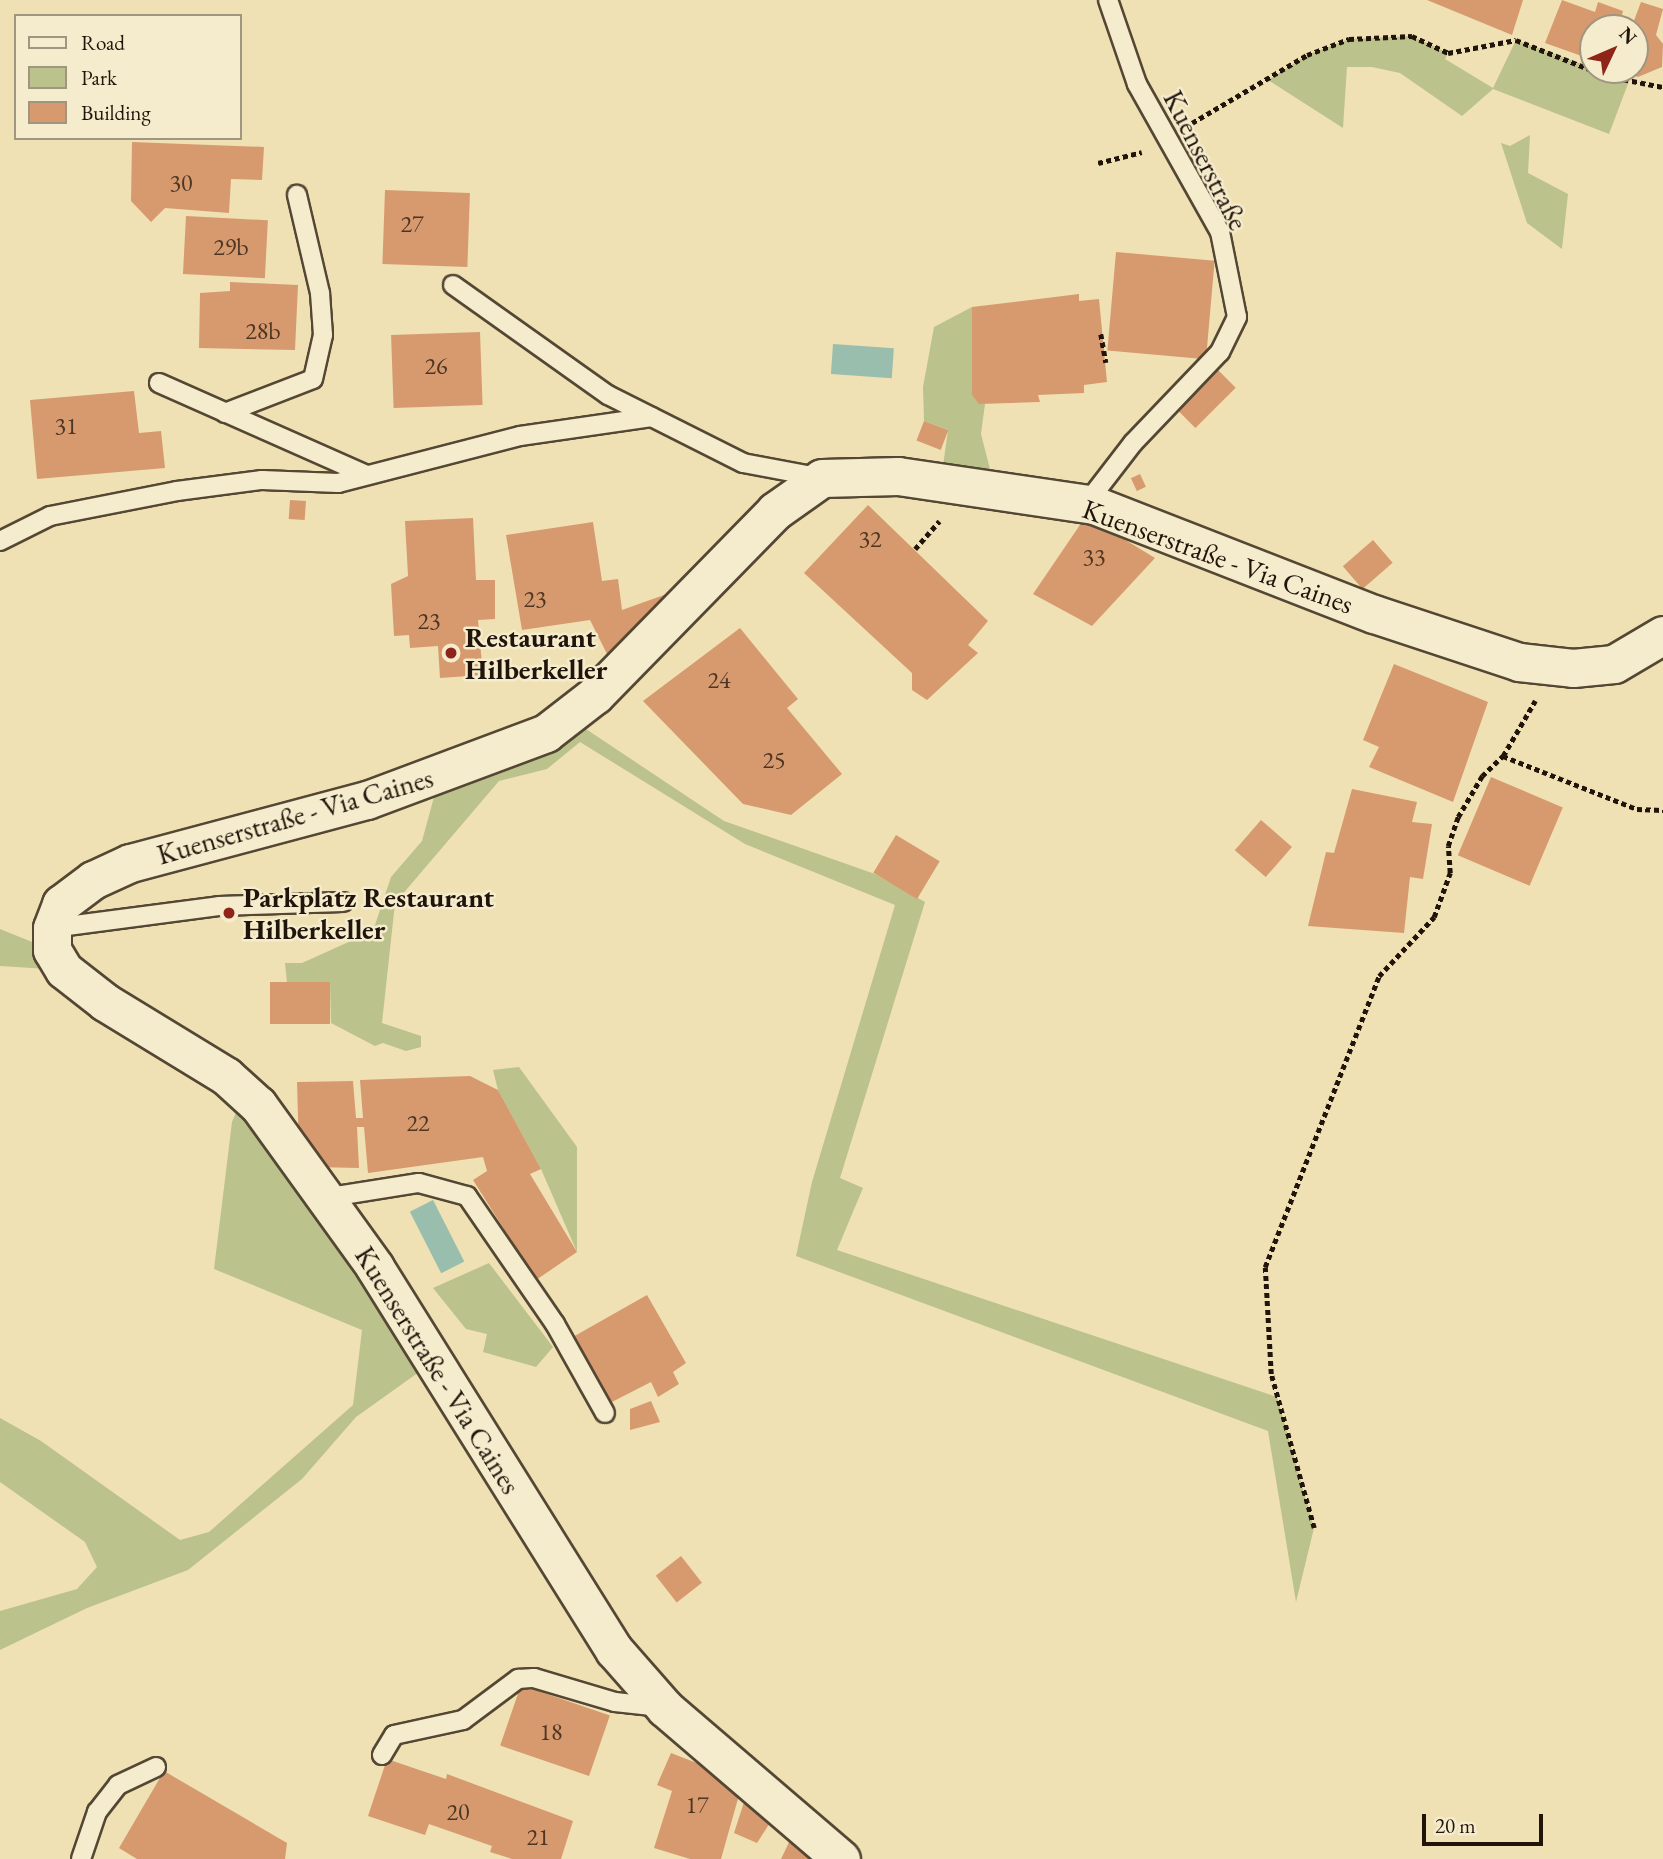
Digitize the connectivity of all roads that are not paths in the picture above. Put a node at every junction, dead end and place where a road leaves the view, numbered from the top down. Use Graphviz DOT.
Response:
graph roads {
  1 [pos="1108,0"];
  2 [pos="297,195"];
  3 [pos="453,285"];
  4 [pos="159,383"];
  5 [pos="225,413"];
  6 [pos="652,418"];
  7 [pos="367,475"];
  8 [pos="822,478"];
  9 [pos="1086,504"];
  10 [pos="0,541"];
  11 [pos="1663,635"];
  12 [pos="343,902"];
  13 [pos="52,928"];
  14 [pos="324,1198"];
  15 [pos="605,1413"];
  16 [pos="665,1708"];
  17 [pos="382,1755"];
  18 [pos="156,1767"];
  19 [pos="81,1859"];
  20 [pos="841,1859"];
  1 -- 9 [label="lane, Kuenserstraße"];
  2 -- 5 [label="lane"];
  3 -- 6 [label="lane"];
  4 -- 5 [label="lane"];
  5 -- 7 [label="lane"];
  6 -- 7 [label="lane"];
  6 -- 8 [label="lane"];
  7 -- 10 [label="lane"];
  8 -- 9 [label="street, Kuenserstraße - Via Caines"];
  8 -- 13 [label="street, Kuenserstraße - Via Caines"];
  9 -- 11 [label="street, Kuenserstraße - Via Caines"];
  12 -- 13 [label="lane"];
  13 -- 14 [label="street, Kuenserstraße - Via Caines"];
  14 -- 15 [label="lane"];
  14 -- 16 [label="street, Kuenserstraße - Via Caines"];
  16 -- 17 [label="lane"];
  16 -- 20 [label="street, Kuenserstraße - Via Caines"];
  18 -- 19 [label="lane"];
}
